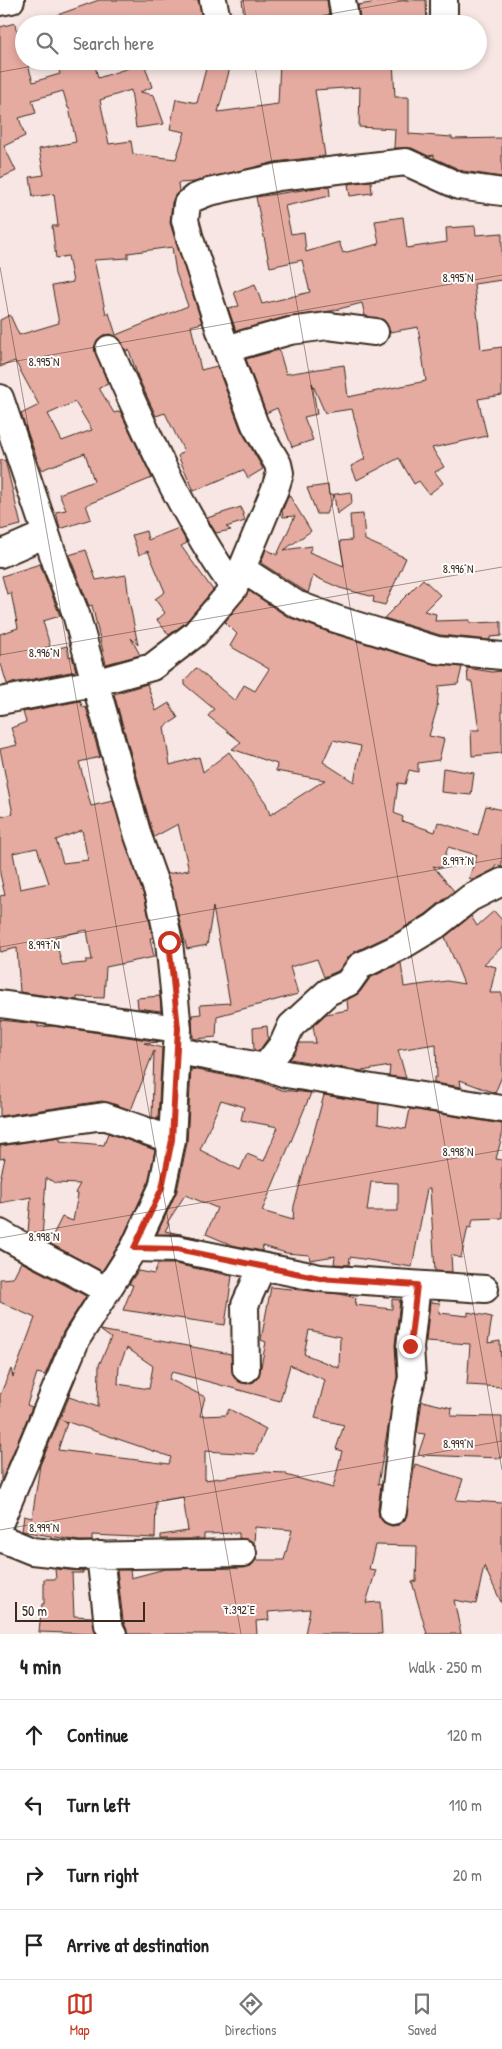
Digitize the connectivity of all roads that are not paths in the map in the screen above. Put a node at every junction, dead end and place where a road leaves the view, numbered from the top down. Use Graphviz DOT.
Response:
graph roads {
  1 [pos="11,0"];
  2 [pos="213,0"];
  3 [pos="342,0"];
  4 [pos="444,0"];
  5 [pos="0,2"];
  6 [pos="216,15"];
  7 [pos="344,15"];
  8 [pos="444,15"];
  9 [pos="502,192"];
  10 [pos="375,332"];
  11 [pos="109,349"];
  12 [pos="226,349"];
  13 [pos="0,398"];
  14 [pos="46,534"];
  15 [pos="0,554"];
  16 [pos="238,579"];
  17 [pos="502,656"];
  18 [pos="94,683"];
  19 [pos="0,701"];
  20 [pos="502,882"];
  21 [pos="0,1004"];
  22 [pos="178,1040"];
  23 [pos="265,1067"];
  24 [pos="502,1109"];
  25 [pos="0,1131"];
  26 [pos="172,1140"];
  27 [pos="0,1233"];
  28 [pos="134,1248"];
  29 [pos="262,1267"];
  30 [pos="417,1285"];
  31 [pos="485,1289"];
  32 [pos="107,1291"];
  33 [pos="246,1369"];
  34 [pos="393,1511"];
  35 [pos="0,1522"];
  36 [pos="0,1538"];
  37 [pos="243,1553"];
  38 [pos="100,1555"];
  39 [pos="113,1634"];
  1 -- 5 [label="street"];
  2 -- 6 [label="street"];
  3 -- 7 [label="street"];
  4 -- 8 [label="street"];
  9 -- 12 [label="street"];
  10 -- 12 [label="street"];
  11 -- 16 [label="street"];
  12 -- 16 [label="street"];
  13 -- 14 [label="street"];
  14 -- 15 [label="street"];
  14 -- 18 [label="street"];
  16 -- 17 [label="street"];
  16 -- 18 [label="street"];
  18 -- 19 [label="street"];
  18 -- 22 [label="street"];
  20 -- 23 [label="street"];
  21 -- 22 [label="street"];
  22 -- 23 [label="street"];
  22 -- 26 [label="street"];
  23 -- 24 [label="street"];
  25 -- 26 [label="street"];
  26 -- 28 [label="street"];
  27 -- 32 [label="street"];
  28 -- 29 [label="street"];
  28 -- 32 [label="street"];
  29 -- 30 [label="street"];
  29 -- 33 [label="street"];
  30 -- 31 [label="street"];
  30 -- 34 [label="street"];
  32 -- 35 [label="street"];
  36 -- 38 [label="street"];
  37 -- 38 [label="street"];
  38 -- 39 [label="street"];
}
